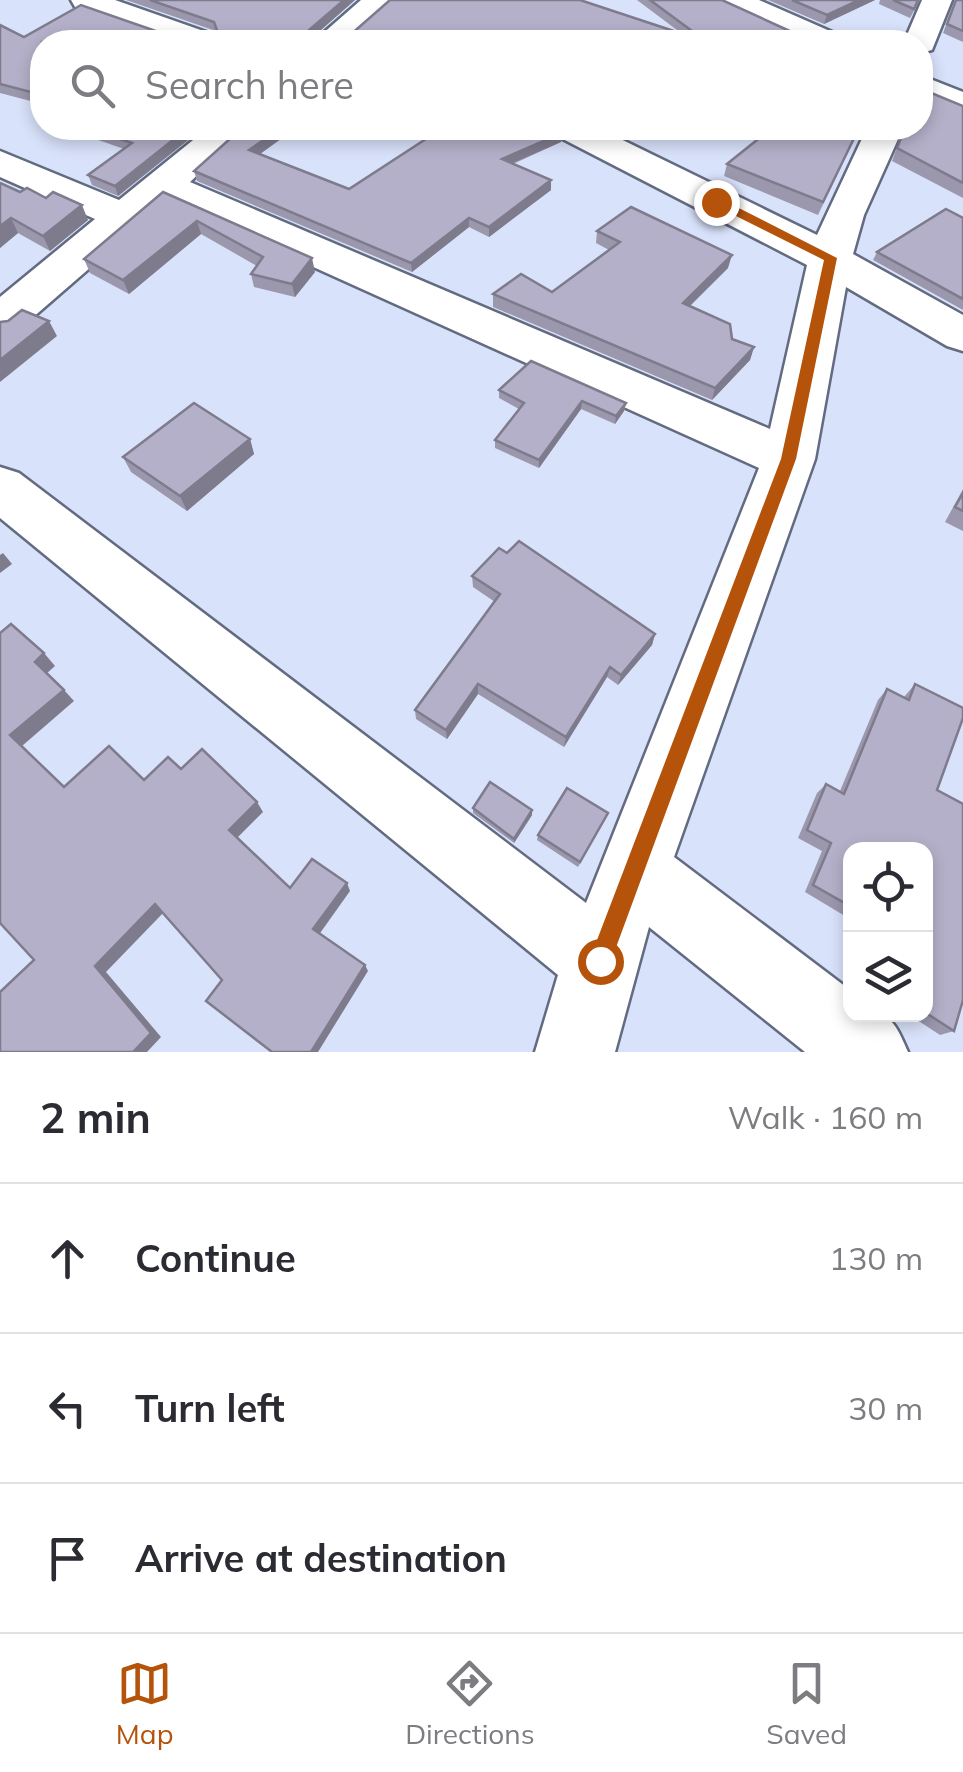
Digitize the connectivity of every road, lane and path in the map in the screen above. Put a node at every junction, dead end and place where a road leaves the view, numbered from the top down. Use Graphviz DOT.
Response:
graph roads {
  1 [pos="86,0"];
  2 [pos="380,0"];
  3 [pos="733,0"];
  4 [pos="936,0"];
  5 [pos="170,30"];
  6 [pos="357,30"];
  7 [pos="800,30"];
  8 [pos="925,30"];
  9 [pos="933,91"];
  10 [pos="963,106"];
  11 [pos="216,140"];
  12 [pos="594,140"];
  13 [pos="879,140"];
  14 [pos="0,163"];
  15 [pos="164,184"];
  16 [pos="124,217"];
  17 [pos="830,258"];
  18 [pos="0,321"];
  19 [pos="963,335"];
  20 [pos="789,459"];
  21 [pos="0,488"];
  22 [pos="634,870"];
  23 [pos="600,961"];
  24 [pos="574,1052"];
  25 [pos="868,1052"];
  1 -- 5 [label="street"];
  2 -- 6 [label="street"];
  3 -- 7 [label="street"];
  4 -- 8 [label="street"];
  9 -- 10 [label="street"];
  11 -- 15 [label="street"];
  12 -- 17 [label="street"];
  13 -- 17 [label="street"];
  14 -- 16 [label="street"];
  15 -- 16 [label="street"];
  15 -- 20 [label="street"];
  16 -- 18 [label="street"];
  17 -- 19 [label="street"];
  17 -- 20 [label="street"];
  20 -- 22 [label="street"];
  21 -- 23 [label="street"];
  22 -- 23 [label="street"];
  22 -- 25 [label="street"];
  23 -- 24 [label="street"];
}
